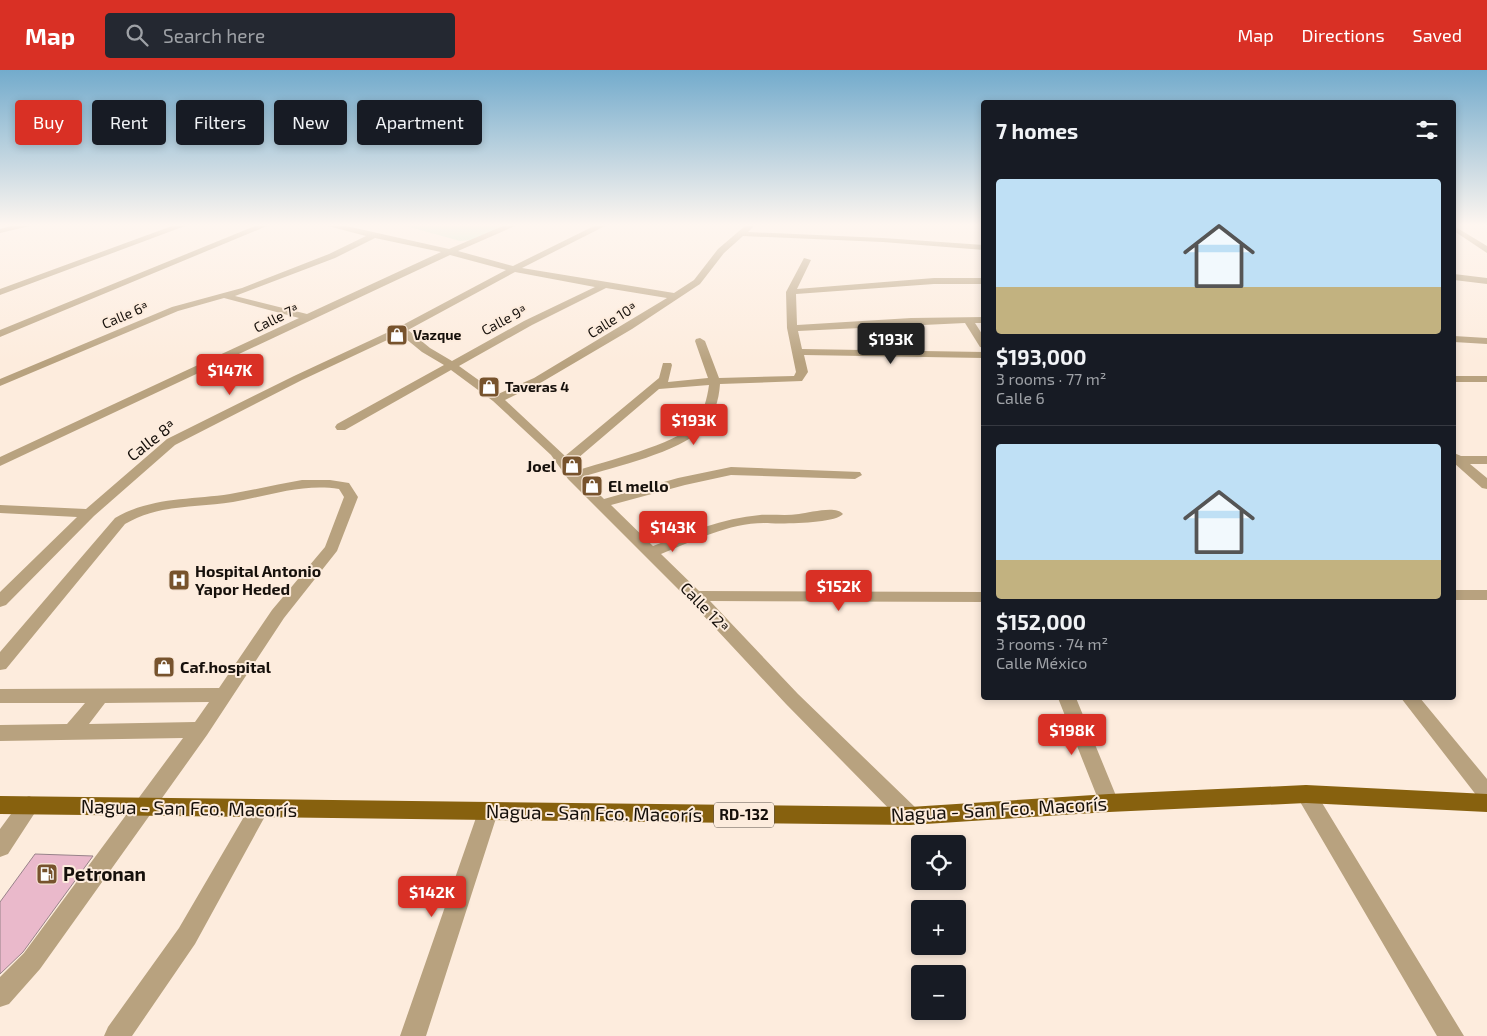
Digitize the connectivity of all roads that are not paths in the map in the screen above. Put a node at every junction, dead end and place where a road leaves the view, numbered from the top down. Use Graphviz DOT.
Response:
graph roads {
  1 [pos="57,271"];
  2 [pos="153,271"];
  3 [pos="293,271"];
  4 [pos="409,271"];
  5 [pos="510,271"];
  6 [pos="525,271"];
  7 [pos="707,271"];
  8 [pos="801,271"];
  9 [pos="1458,278"];
  10 [pos="981,281"];
  11 [pos="1487,281"];
  12 [pos="604,286"];
  13 [pos="0,292"];
  14 [pos="791,292"];
  15 [pos="224,295"];
  16 [pos="674,296"];
  17 [pos="307,317"];
  18 [pos="968,320"];
  19 [pos="981,320"];
  20 [pos="792,328"];
  21 [pos="401,330"];
  22 [pos="0,334"];
  23 [pos="1456,339"];
  24 [pos="700,340"];
  25 [pos="981,341"];
  26 [pos="1487,341"];
  27 [pos="799,352"];
  28 [pos="981,355"];
  29 [pos="451,365"];
  30 [pos="667,365"];
  31 [pos="1459,379"];
  32 [pos="1487,379"];
  33 [pos="715,381"];
  34 [pos="0,383"];
  35 [pos="657,386"];
  36 [pos="497,399"];
  37 [pos="341,427"];
  38 [pos="1456,458"];
  39 [pos="1487,460"];
  40 [pos="0,462"];
  41 [pos="568,470"];
  42 [pos="855,475"];
  43 [pos="1487,485"];
  44 [pos="601,504"];
  45 [pos="0,509"];
  46 [pos="89,513"];
  47 [pos="836,514"];
  48 [pos="651,552"];
  49 [pos="695,596"];
  50 [pos="1456,596"];
  51 [pos="1487,596"];
  52 [pos="981,597"];
  53 [pos="0,601"];
  54 [pos="0,664"];
  55 [pos="101,695"];
  56 [pos="223,695"];
  57 [pos="0,696"];
  58 [pos="1068,700"];
  59 [pos="1412,700"];
  60 [pos="200,730"];
  61 [pos="72,732"];
  62 [pos="0,733"];
  63 [pos="1306,794"];
  64 [pos="1487,794"];
  65 [pos="1109,803"];
  66 [pos="1487,803"];
  67 [pos="0,805"];
  68 [pos="29,805"];
  69 [pos="143,807"];
  70 [pos="258,809"];
  71 [pos="488,812"];
  72 [pos="910,816"];
  73 [pos="0,847"];
  74 [pos="0,995"];
  75 [pos="116,1036"];
  76 [pos="413,1036"];
  77 [pos="1451,1036"];
  1 -- 13 [label="street"];
  2 -- 22 [label="street"];
  3 -- 15 [label="street, Calle 6ª"];
  4 -- 17 [label="street, Calle 7ª"];
  5 -- 21 [label="street, Calle 8ª"];
  6 -- 12 [label="street"];
  7 -- 16 [label="street, Calle 10ª"];
  8 -- 14 [label="street"];
  9 -- 11 [label="street"];
  10 -- 14 [label="street"];
  12 -- 16 [label="street"];
  12 -- 29 [label="street, Calle 9ª"];
  14 -- 20 [label="street"];
  15 -- 17 [label="street"];
  15 -- 34 [label="street, Calle 6ª"];
  16 -- 36 [label="street, Calle 10ª"];
  17 -- 40 [label="street, Calle 7ª"];
  18 -- 19 [label="street"];
  18 -- 20 [label="street"];
  18 -- 25 [label="street"];
  20 -- 27 [label="street"];
  21 -- 29 [label="street, Calle 12ª"];
  21 -- 46 [label="street, Calle 8ª"];
  23 -- 26 [label="street"];
  24 -- 33 [label="street"];
  27 -- 28 [label="street"];
  27 -- 33 [label="street"];
  29 -- 36 [label="street, Calle 12ª"];
  29 -- 37 [label="street, Calle 9ª"];
  30 -- 35 [label="street"];
  31 -- 32 [label="street"];
  33 -- 35 [label="street"];
  33 -- 41 [label="street"];
  35 -- 41 [label="street"];
  36 -- 41 [label="street, Calle 12ª"];
  38 -- 39 [label="street"];
  38 -- 43 [label="street"];
  41 -- 44 [label="street, Calle 12ª"];
  42 -- 44 [label="street"];
  44 -- 48 [label="street, Calle 12ª"];
  45 -- 46 [label="street"];
  46 -- 53 [label="street, Calle 8ª"];
  47 -- 48 [label="street"];
  48 -- 49 [label="street, Calle 12ª"];
  49 -- 52 [label="street"];
  49 -- 72 [label="street, Calle 12ª"];
  50 -- 51 [label="street"];
  54 -- 56 [label="street"];
  55 -- 56 [label="street"];
  55 -- 57 [label="street"];
  55 -- 61 [label="street"];
  56 -- 60 [label="street"];
  58 -- 65 [label="street"];
  59 -- 64 [label="street"];
  60 -- 61 [label="street"];
  60 -- 69 [label="street"];
  61 -- 62 [label="street"];
  63 -- 65 [label="main road, Nagua - San Fco. Macorís / RD-132"];
  63 -- 66 [label="main road, Nagua - San Fco. Macorís / RD-132"];
  63 -- 77 [label="street"];
  65 -- 72 [label="main road, Nagua - San Fco. Macorís / RD-132"];
  67 -- 68 [label="main road, Nagua - San Fco. Macorís / RD-132"];
  68 -- 69 [label="main road, Nagua - San Fco. Macorís / RD-132"];
  68 -- 73 [label="street"];
  69 -- 70 [label="main road, Nagua - San Fco. Macorís / RD-132"];
  69 -- 74 [label="street"];
  70 -- 71 [label="main road, Nagua - San Fco. Macorís / RD-132"];
  70 -- 75 [label="street"];
  71 -- 72 [label="main road, Nagua - San Fco. Macorís / RD-132"];
  71 -- 76 [label="street"];
}
